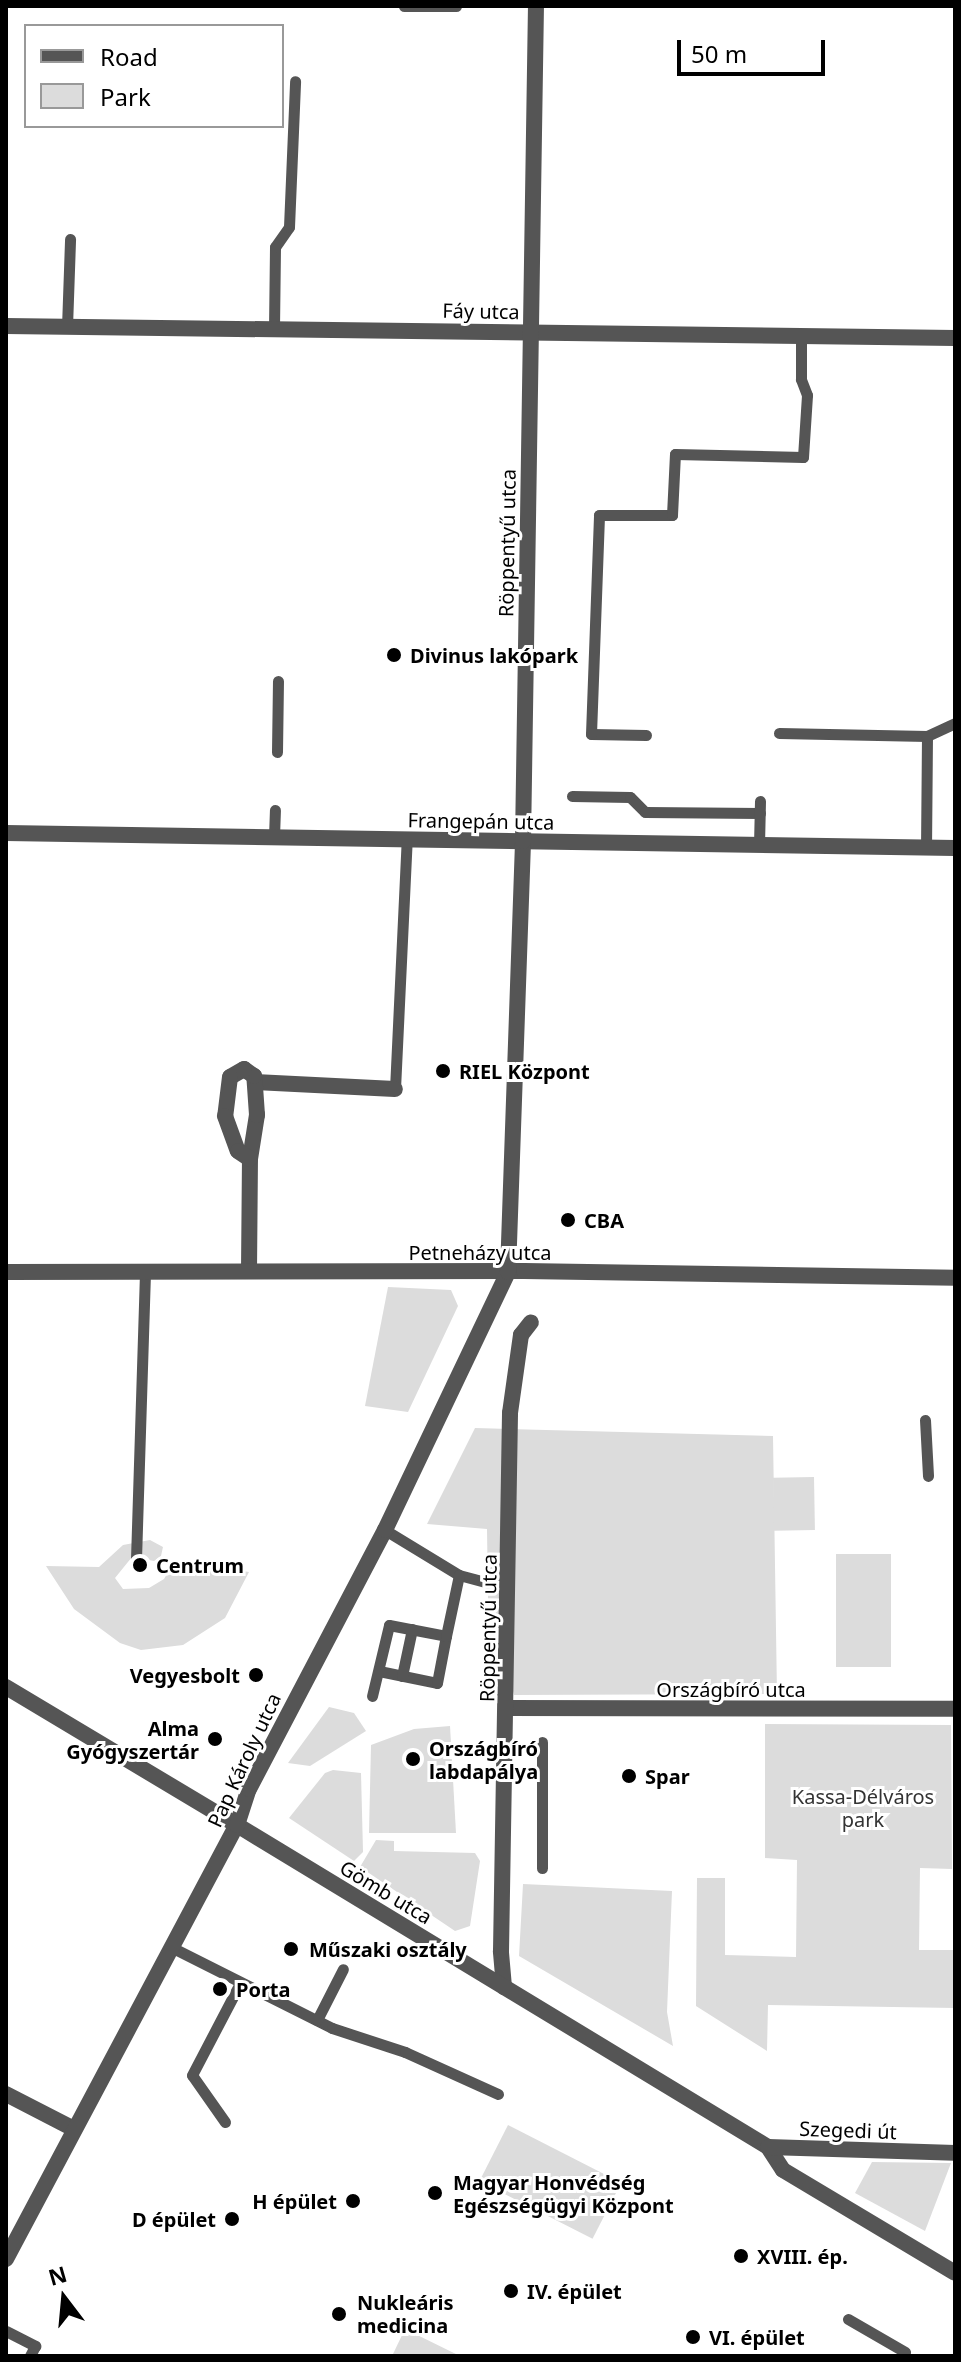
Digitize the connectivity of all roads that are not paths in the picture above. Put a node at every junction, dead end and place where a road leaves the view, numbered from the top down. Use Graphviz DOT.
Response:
graph roads {
  1 [pos="404,6"];
  2 [pos="415,6"];
  3 [pos="431,6"];
  4 [pos="456,6"];
  5 [pos="536,6"];
  6 [pos="295,81"];
  7 [pos="70,239"];
  8 [pos="6,326"];
  9 [pos="67,327"];
  10 [pos="274,329"];
  11 [pos="530,332"];
  12 [pos="801,335"];
  13 [pos="955,338"];
  14 [pos="278,681"];
  15 [pos="955,723"];
  16 [pos="779,733"];
  17 [pos="646,735"];
  18 [pos="927,736"];
  19 [pos="277,752"];
  20 [pos="572,796"];
  21 [pos="275,810"];
  22 [pos="6,833"];
  23 [pos="274,837"];
  24 [pos="407,839"];
  25 [pos="523,841"];
  26 [pos="759,845"];
  27 [pos="926,848"];
  28 [pos="955,848"];
  29 [pos="255,1082"];
  30 [pos="395,1089"];
  31 [pos="250,1159"];
  32 [pos="249,1271"];
  33 [pos="6,1272"];
  34 [pos="508,1272"];
  35 [pos="145,1273"];
  36 [pos="955,1278"];
  37 [pos="531,1322"];
  38 [pos="925,1420"];
  39 [pos="928,1476"];
  40 [pos="385,1530"];
  41 [pos="136,1559"];
  42 [pos="459,1575"];
  43 [pos="508,1588"];
  44 [pos="412,1629"];
  45 [pos="446,1636"];
  46 [pos="379,1671"];
  47 [pos="402,1676"];
  48 [pos="6,1687"];
  49 [pos="372,1696"];
  50 [pos="507,1708"];
  51 [pos="955,1709"];
  52 [pos="542,1742"];
  53 [pos="237,1825"];
  54 [pos="542,1868"];
  55 [pos="171,1947"];
  56 [pos="343,1969"];
  57 [pos="240,1983"];
  58 [pos="504,1987"];
  59 [pos="317,2020"];
  60 [pos="6,2094"];
  61 [pos="498,2094"];
  62 [pos="225,2122"];
  63 [pos="72,2128"];
  64 [pos="768,2147"];
  65 [pos="955,2153"];
  66 [pos="6,2259"];
  67 [pos="955,2273"];
  68 [pos="848,2319"];
  69 [pos="6,2331"];
  70 [pos="905,2352"];
  71 [pos="30,2356"];
  1 -- 2 [label="lane"];
  2 -- 3 [label="lane"];
  3 -- 4 [label="lane"];
  5 -- 11 [label="street, Röppentyű utca"];
  6 -- 10 [label="lane"];
  7 -- 9 [label="lane"];
  8 -- 9 [label="street, Fáy utca"];
  9 -- 10 [label="street, Fáy utca"];
  10 -- 11 [label="street, Fáy utca"];
  11 -- 12 [label="street, Fáy utca"];
  11 -- 25 [label="street, Röppentyű utca"];
  12 -- 13 [label="street, Fáy utca"];
  12 -- 17 [label="lane"];
  14 -- 19 [label="lane"];
  15 -- 18 [label="lane"];
  16 -- 18 [label="lane"];
  18 -- 27 [label="lane"];
  20 -- 26 [label="lane"];
  21 -- 23 [label="lane"];
  22 -- 23 [label="street, Frangepán utca"];
  23 -- 24 [label="street, Frangepán utca"];
  24 -- 25 [label="street, Frangepán utca"];
  24 -- 30 [label="lane"];
  25 -- 26 [label="street, Frangepán utca"];
  25 -- 34 [label="street, Röppentyű utca"];
  26 -- 27 [label="street, Frangepán utca"];
  27 -- 28 [label="street, Frangepán utca"];
  29 -- 30 [label="street"];
  29 -- 31 [label="street"];
  29 -- 31 [label="street"];
  31 -- 32 [label="street"];
  32 -- 34 [label="street, Petneházy utca"];
  32 -- 35 [label="street, Petneházy utca"];
  33 -- 35 [label="street, Petneházy utca"];
  34 -- 36 [label="street, Petneházy utca"];
  34 -- 40 [label="street, Pap Károly utca"];
  35 -- 41 [label="lane"];
  37 -- 43 [label="street, Röppentyű utca"];
  38 -- 39 [label="lane"];
  40 -- 42 [label="lane"];
  40 -- 53 [label="street, Pap Károly utca"];
  42 -- 43 [label="lane"];
  42 -- 45 [label="lane"];
  43 -- 50 [label="street, Röppentyű utca"];
  44 -- 45 [label="lane"];
  44 -- 46 [label="lane"];
  44 -- 47 [label="lane"];
  45 -- 47 [label="lane"];
  46 -- 47 [label="lane"];
  46 -- 49 [label="lane"];
  48 -- 53 [label="street, Gömb utca"];
  50 -- 51 [label="street, Országbíró utca"];
  50 -- 58 [label="street, Röppentyű utca"];
  52 -- 54 [label="lane"];
  53 -- 55 [label="street, Pap Károly utca"];
  53 -- 58 [label="street, Gömb utca"];
  55 -- 57 [label="lane"];
  55 -- 63 [label="street, Pap Károly utca"];
  56 -- 59 [label="lane"];
  57 -- 59 [label="lane"];
  57 -- 62 [label="lane"];
  58 -- 64 [label="street, Gömb utca"];
  59 -- 61 [label="lane"];
  60 -- 63 [label="street"];
  63 -- 66 [label="street, Pap Károly utca"];
  64 -- 65 [label="street, Szegedi út"];
  64 -- 67 [label="street"];
  68 -- 70 [label="lane"];
  69 -- 71 [label="lane"];
}
